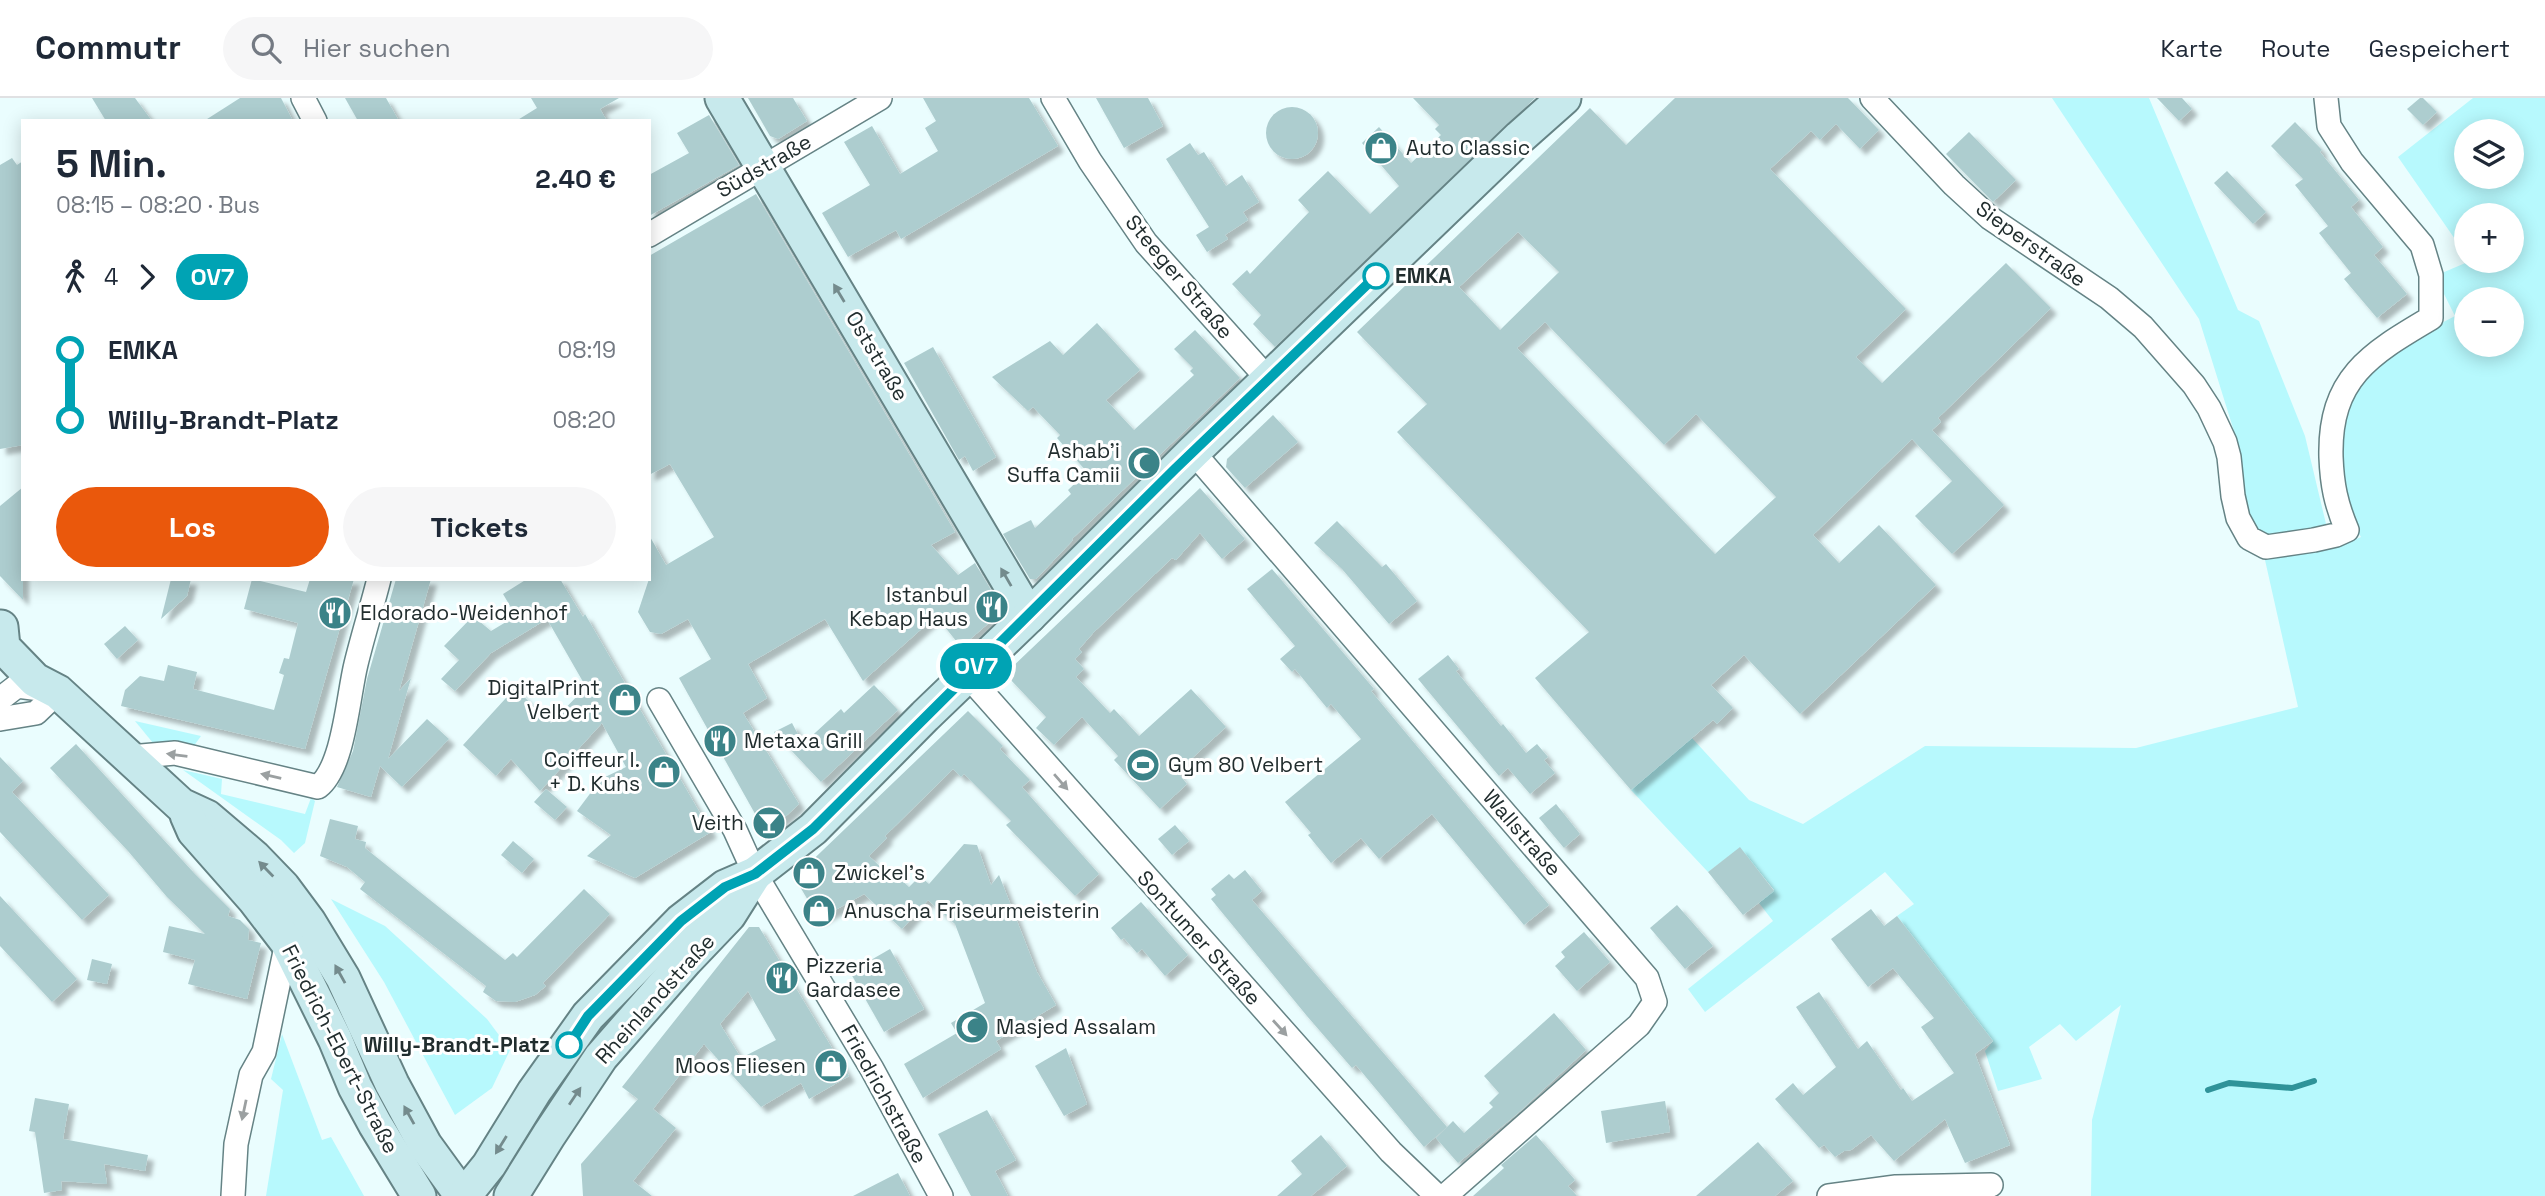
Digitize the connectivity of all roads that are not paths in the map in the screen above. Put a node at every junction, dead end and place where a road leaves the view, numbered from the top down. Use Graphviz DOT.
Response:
graph roads {
  1 [pos="303,98"];
  2 [pos="722,98"];
  3 [pos="880,98"];
  4 [pos="1053,98"];
  5 [pos="1564,98"];
  6 [pos="1872,98"];
  7 [pos="2326,98"];
  8 [pos="314,119"];
  9 [pos="764,167"];
  10 [pos="651,234"];
  11 [pos="1268,379"];
  12 [pos="1193,452"];
  13 [pos="379,581"];
  14 [pos="1029,616"];
  15 [pos="0,626"];
  16 [pos="967,675"];
  17 [pos="12,683"];
  18 [pos="58,692"];
  19 [pos="659,700"];
  20 [pos="0,719"];
  21 [pos="130,757"];
  22 [pos="181,804"];
  23 [pos="755,874"];
  24 [pos="287,942"];
  25 [pos="1991,1185"];
  26 [pos="233,1196"];
  27 [pos="419,1196"];
  28 [pos="463,1196"];
  29 [pos="512,1196"];
  30 [pos="941,1196"];
  31 [pos="1437,1196"];
  32 [pos="1445,1196"];
  33 [pos="1829,1196"];
  1 -- 8 [label="street"];
  2 -- 9 [label="main road, Oststraße"];
  3 -- 9 [label="street, Südstraße"];
  4 -- 11 [label="street, Steeger Straße"];
  5 -- 11 [label="main road"];
  6 -- 7 [label="street, Sieperstraße"];
  9 -- 10 [label="street, Südstraße"];
  14 -- 9 [label="main road, Oststraße, one-way"];
  11 -- 12 [label="main road"];
  12 -- 14 [label="main road"];
  12 -- 32 [label="street, Wallstraße"];
  13 -- 21 [label="street, one-way"];
  14 -- 16 [label="main road"];
  15 -- 17 [label="main road, Friedrich-Ebert-Straße"];
  15 -- 18 [label="main road, Friedrich-Ebert-Straße"];
  16 -- 23 [label="main road"];
  16 -- 31 [label="street, Sontumer Straße, one-way"];
  17 -- 18 [label="main road, Friedrich-Ebert-Straße"];
  18 -- 20 [label="street"];
  18 -- 21 [label="main road, Friedrich-Ebert-Straße"];
  19 -- 23 [label="street, Friedrichstraße"];
  21 -- 22 [label="main road, Friedrich-Ebert-Straße"];
  22 -- 24 [label="main road, Friedrich-Ebert-Straße"];
  28 -- 22 [label="main road, Friedrich-Ebert-Straße, one-way"];
  23 -- 28 [label="main road, Rheinlandstraße, one-way"];
  29 -- 23 [label="main road, Rheinlandstraße, one-way"];
  23 -- 30 [label="street, Friedrichstraße"];
  24 -- 26 [label="street, one-way"];
  24 -- 27 [label="main road, Friedrich-Ebert-Straße"];
  25 -- 33 [label="street"];
}
